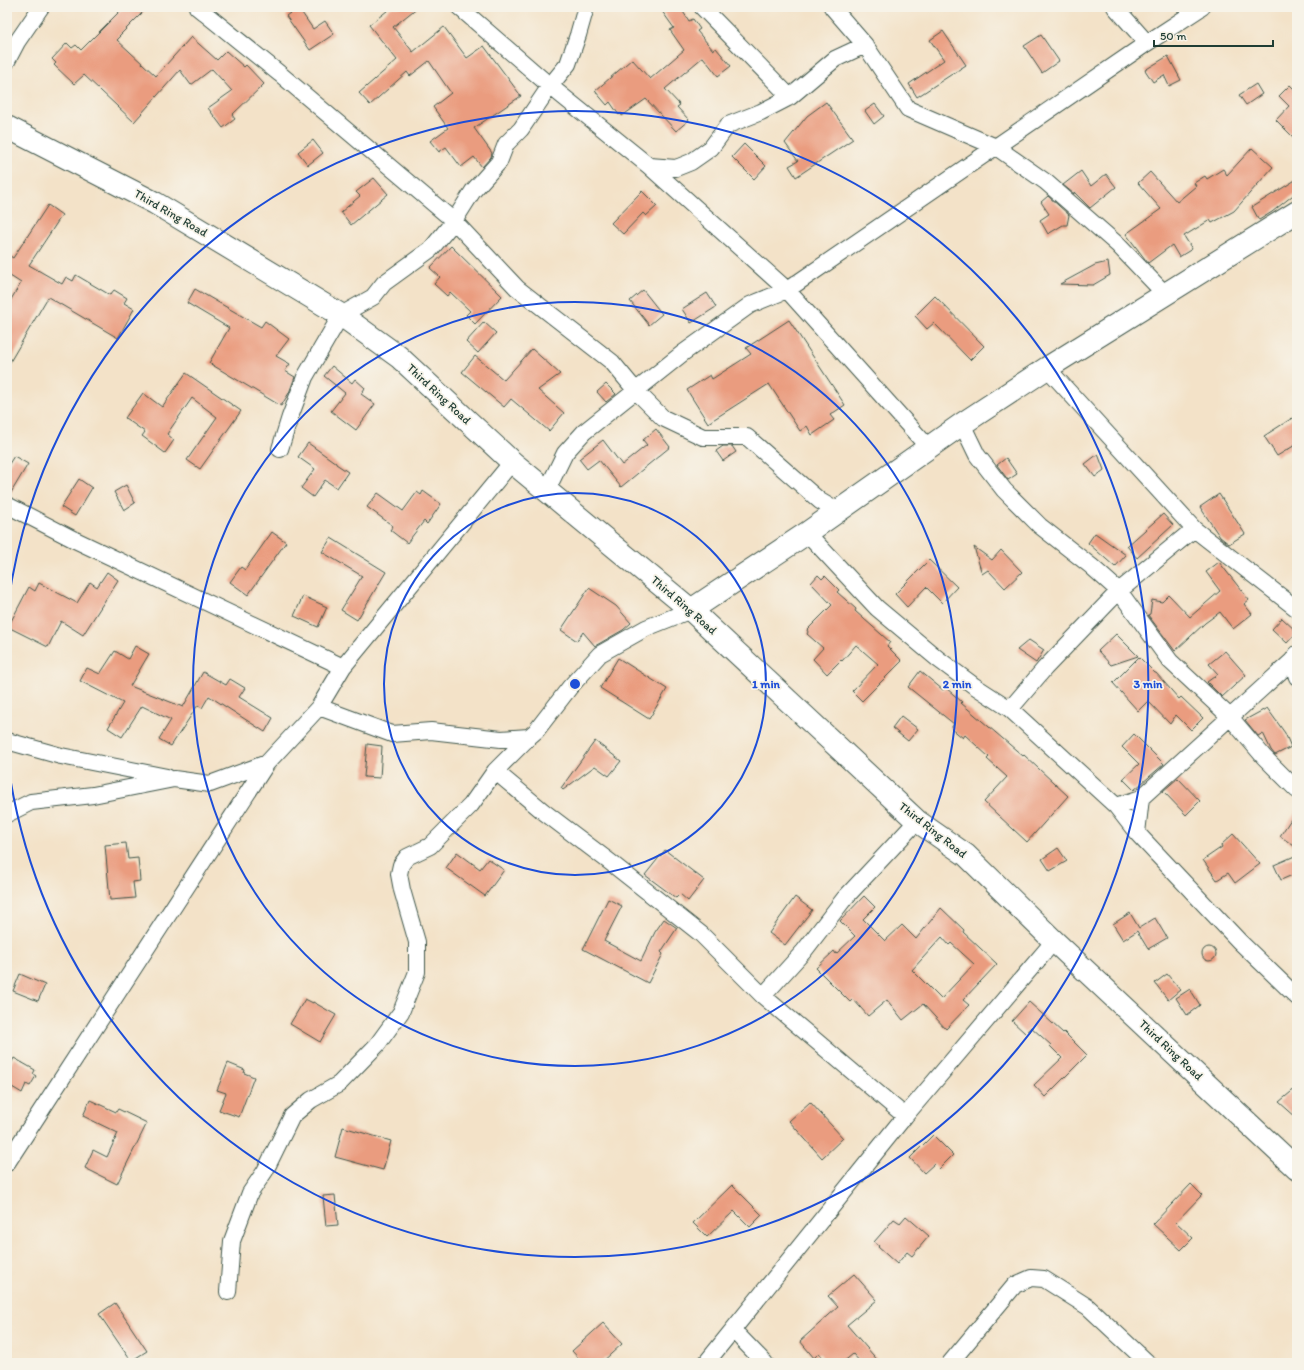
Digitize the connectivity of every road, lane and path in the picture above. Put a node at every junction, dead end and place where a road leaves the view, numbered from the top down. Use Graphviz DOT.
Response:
graph roads {
  1 [pos="41,7"];
  2 [pos="197,7"];
  3 [pos="459,7"];
  4 [pos="586,7"];
  5 [pos="702,7"];
  6 [pos="832,7"];
  7 [pos="1115,7"];
  8 [pos="1202,7"];
  9 [pos="1147,43"];
  10 [pos="865,45"];
  11 [pos="7,61"];
  12 [pos="550,86"];
  13 [pos="790,97"];
  14 [pos="7,127"];
  15 [pos="996,147"];
  16 [pos="649,166"];
  17 [pos="1296,215"];
  18 [pos="454,221"];
  19 [pos="786,290"];
  20 [pos="1165,294"];
  21 [pos="341,315"];
  22 [pos="1047,368"];
  23 [pos="636,391"];
  24 [pos="962,424"];
  25 [pos="928,447"];
  26 [pos="280,449"];
  27 [pos="512,462"];
  28 [pos="547,490"];
  29 [pos="7,505"];
  30 [pos="837,511"];
  31 [pos="1194,529"];
  32 [pos="807,533"];
  33 [pos="1118,591"];
  34 [pos="1297,609"];
  35 [pos="692,610"];
  36 [pos="1295,658"];
  37 [pos="343,667"];
  38 [pos="1297,677"];
  39 [pos="319,707"];
  40 [pos="1010,709"];
  41 [pos="1230,716"];
  42 [pos="529,737"];
  43 [pos="7,741"];
  44 [pos="267,763"];
  45 [pos="495,771"];
  46 [pos="1297,778"];
  47 [pos="174,779"];
  48 [pos="1297,785"];
  49 [pos="1297,790"];
  50 [pos="1141,798"];
  51 [pos="1116,806"];
  52 [pos="7,814"];
  53 [pos="917,821"];
  54 [pos="1137,832"];
  55 [pos="1054,941"];
  56 [pos="763,996"];
  57 [pos="1297,997"];
  58 [pos="906,1116"];
  59 [pos="7,1163"];
  60 [pos="1297,1169"];
  61 [pos="228,1292"];
  62 [pos="733,1330"];
  63 [pos="706,1363"];
  64 [pos="765,1363"];
  65 [pos="950,1363"];
  66 [pos="1148,1363"];
  1 -- 11 [label="street"];
  2 -- 18 [label="street"];
  3 -- 12 [label="street"];
  4 -- 12 [label="street"];
  5 -- 13 [label="street"];
  6 -- 10 [label="street"];
  7 -- 9 [label="street"];
  8 -- 9 [label="street"];
  9 -- 15 [label="street"];
  10 -- 13 [label="street"];
  10 -- 15 [label="street"];
  12 -- 16 [label="street"];
  12 -- 18 [label="street"];
  13 -- 16 [label="street"];
  14 -- 21 [label="street, Third Ring Road"];
  15 -- 19 [label="street"];
  15 -- 20 [label="street"];
  16 -- 19 [label="street"];
  17 -- 20 [label="street"];
  18 -- 21 [label="street"];
  18 -- 23 [label="street"];
  19 -- 23 [label="street"];
  19 -- 25 [label="street"];
  20 -- 22 [label="street"];
  21 -- 26 [label="street"];
  21 -- 27 [label="street, Third Ring Road"];
  22 -- 24 [label="street"];
  22 -- 31 [label="street"];
  23 -- 28 [label="street"];
  23 -- 30 [label="street"];
  24 -- 25 [label="street"];
  24 -- 33 [label="street"];
  25 -- 30 [label="street"];
  27 -- 28 [label="street, Third Ring Road"];
  27 -- 37 [label="street"];
  28 -- 35 [label="street, Third Ring Road"];
  29 -- 37 [label="street"];
  30 -- 32 [label="street"];
  31 -- 33 [label="street"];
  31 -- 34 [label="street"];
  32 -- 35 [label="street"];
  32 -- 40 [label="street"];
  33 -- 40 [label="street"];
  33 -- 41 [label="street"];
  35 -- 42 [label="street"];
  35 -- 53 [label="street, Third Ring Road"];
  36 -- 38 [label="street"];
  36 -- 41 [label="street"];
  37 -- 39 [label="street"];
  39 -- 42 [label="street"];
  39 -- 44 [label="street"];
  40 -- 51 [label="street"];
  41 -- 49 [label="street"];
  41 -- 50 [label="street"];
  42 -- 45 [label="street"];
  43 -- 47 [label="street"];
  44 -- 47 [label="street"];
  44 -- 59 [label="street"];
  45 -- 56 [label="street"];
  45 -- 61 [label="street"];
  46 -- 48 [label="street"];
  47 -- 52 [label="street"];
  50 -- 51 [label="street"];
  50 -- 54 [label="street"];
  51 -- 54 [label="street"];
  53 -- 55 [label="street, Third Ring Road"];
  53 -- 56 [label="street"];
  54 -- 57 [label="street"];
  55 -- 58 [label="street"];
  55 -- 60 [label="street, Third Ring Road"];
  56 -- 58 [label="street"];
  58 -- 62 [label="street"];
  62 -- 63 [label="street"];
  62 -- 64 [label="street"];
  65 -- 66 [label="street"];
}
